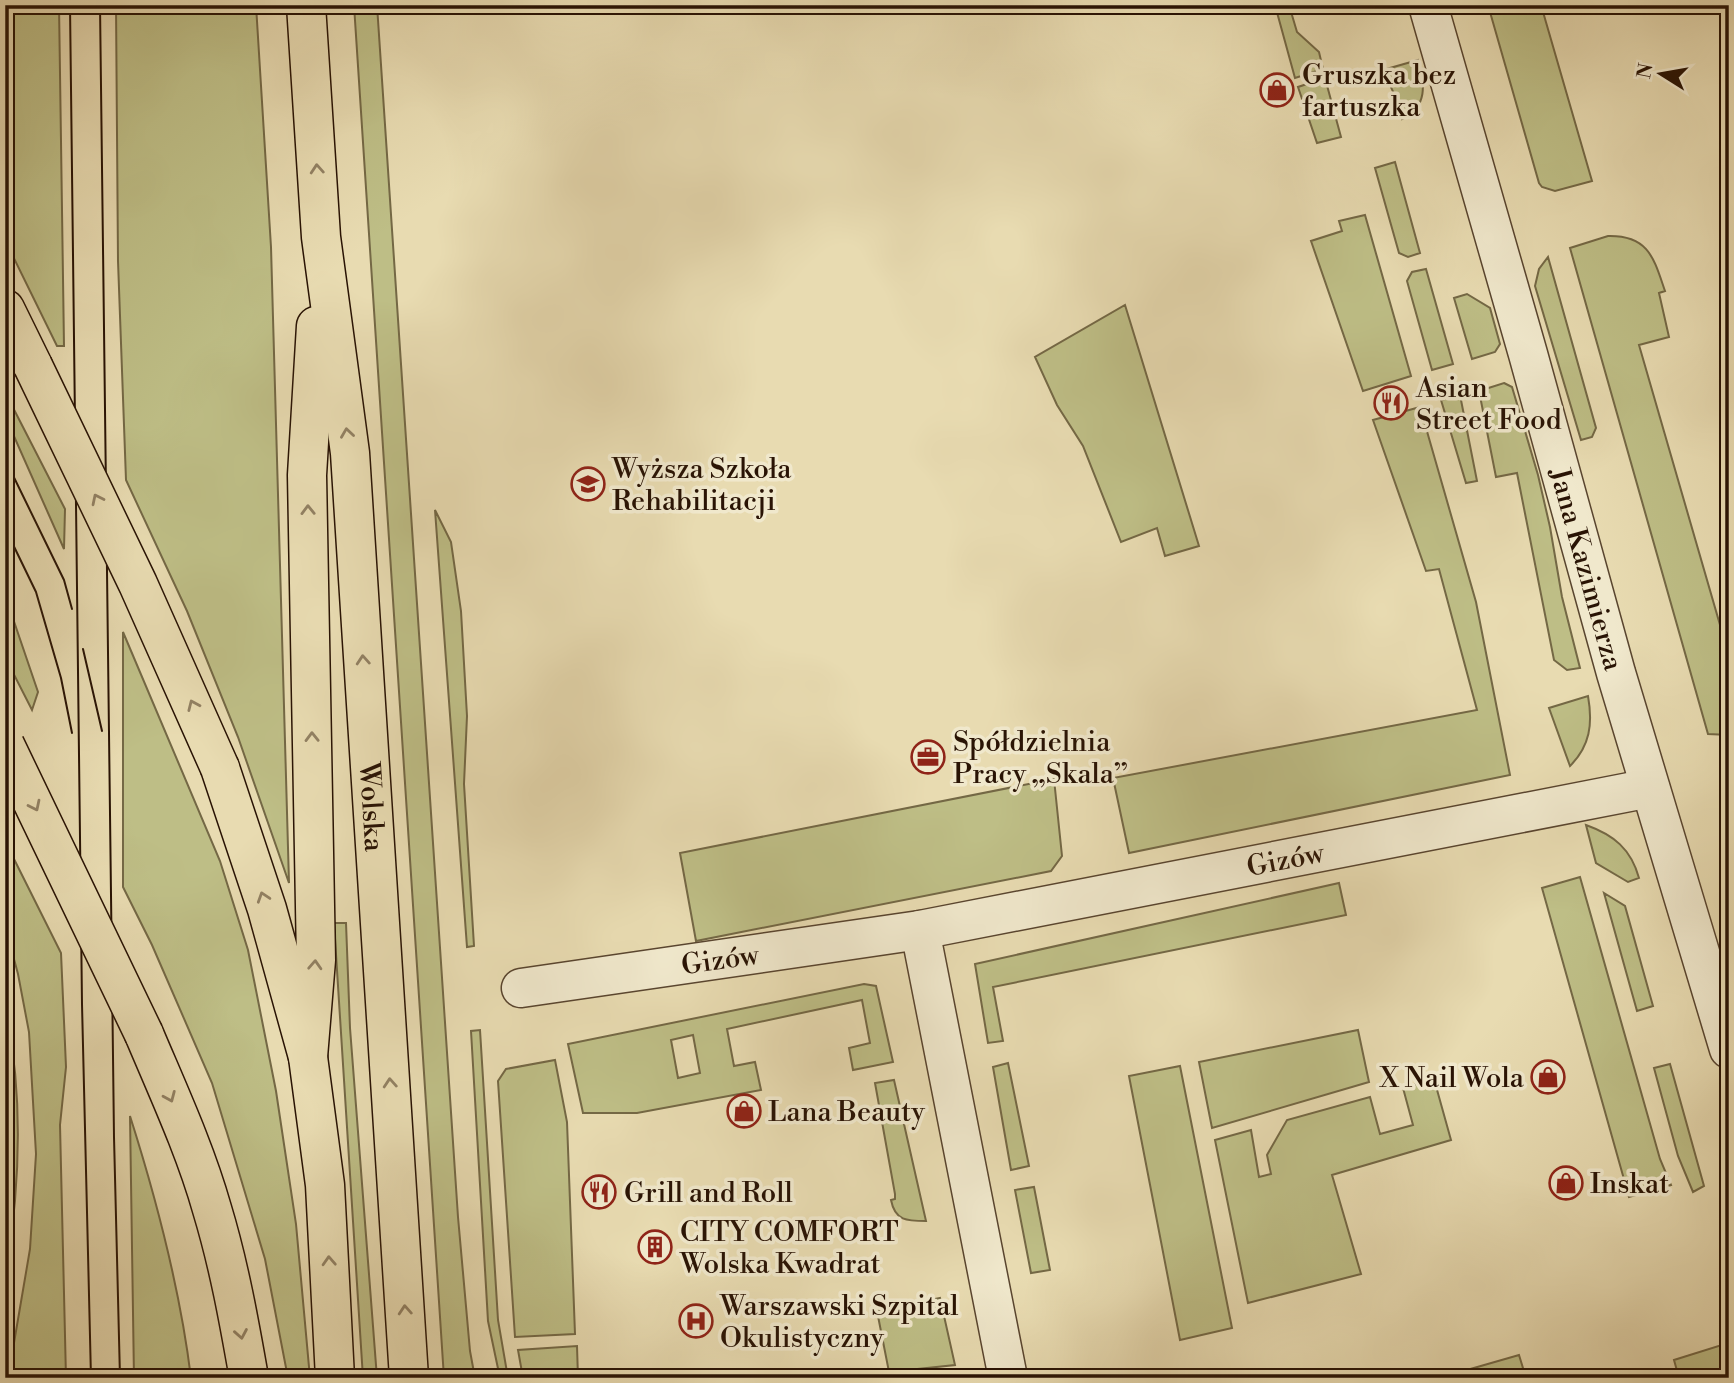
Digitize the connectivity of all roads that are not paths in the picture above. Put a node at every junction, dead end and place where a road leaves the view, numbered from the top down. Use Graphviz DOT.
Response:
graph roads {
  1 [pos="306,5"];
  2 [pos="1428,5"];
  3 [pos="321,237"];
  4 [pos="5,309"];
  5 [pos="5,745"];
  6 [pos="1650,788"];
  7 [pos="920,930"];
  8 [pos="521,988"];
  9 [pos="1729,1049"];
  10 [pos="309,1057"];
  11 [pos="249,1378"];
  12 [pos="335,1378"];
  13 [pos="409,1378"];
  14 [pos="1008,1378"];
  3 -- 1 [label="main road, one-way"];
  2 -- 6 [label="street, Jana Kazimierza"];
  10 -- 3 [label="main road, one-way"];
  13 -- 3 [label="main road, Wolska, one-way"];
  10 -- 4 [label="main road, one-way, bridge"];
  5 -- 11 [label="main road, one-way, bridge"];
  6 -- 7 [label="street, Gizów"];
  6 -- 9 [label="street, Jana Kazimierza"];
  7 -- 8 [label="street, Gizów"];
  7 -- 14 [label="street"];
  12 -- 10 [label="main road, one-way"];
}
